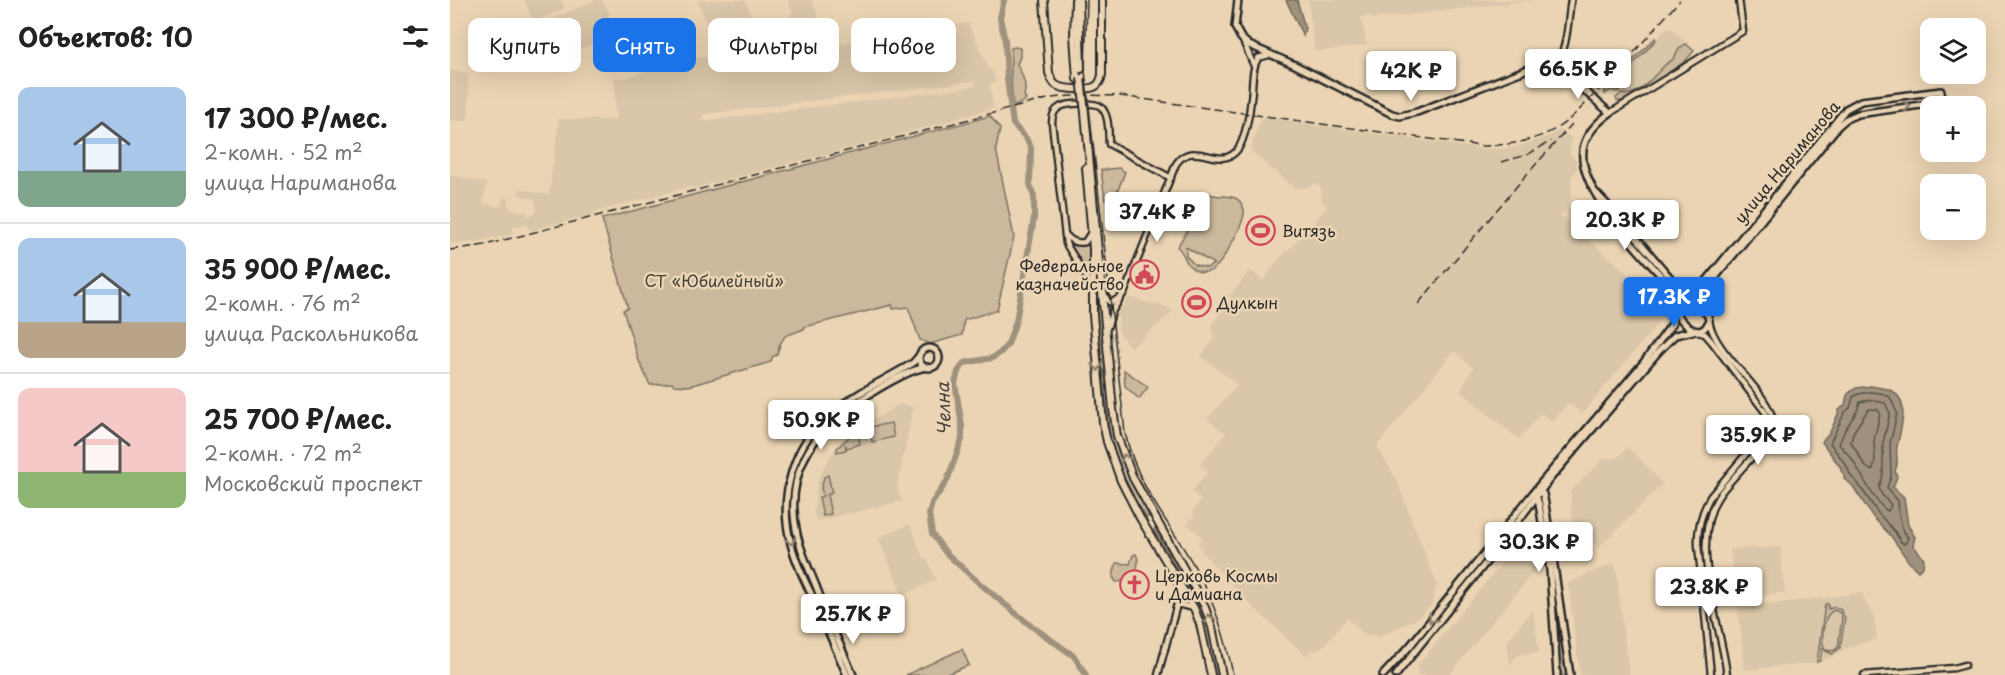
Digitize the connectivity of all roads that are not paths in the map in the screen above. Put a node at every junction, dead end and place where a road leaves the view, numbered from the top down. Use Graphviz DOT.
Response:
graph roads {
  1 [pos="1044,0"];
  2 [pos="1051,0"];
  3 [pos="1068,0"];
  4 [pos="1077,0"];
  5 [pos="1084,0"];
  6 [pos="1238,0"];
  7 [pos="1571,0"];
  8 [pos="1739,0"];
  9 [pos="1101,1"];
  10 [pos="1077,8"];
  11 [pos="1044,12"];
  12 [pos="1243,41"];
  13 [pos="1270,55"];
  14 [pos="1554,64"];
  15 [pos="1254,66"];
  16 [pos="1876,99"];
  17 [pos="1877,110"];
  18 [pos="1083,113"];
  19 [pos="1610,113"];
  20 [pos="1171,178"];
  21 [pos="1596,193"];
  22 [pos="1091,226"];
  23 [pos="1064,232"];
  24 [pos="1093,288"];
  25 [pos="1102,289"];
  26 [pos="1688,295"];
  27 [pos="1121,296"];
  28 [pos="1674,306"];
  29 [pos="1705,312"];
  30 [pos="1709,321"];
  31 [pos="1106,331"];
  32 [pos="1695,331"];
  33 [pos="920,356"];
  34 [pos="927,367"];
  35 [pos="1539,489"];
  36 [pos="1534,495"];
  37 [pos="1526,509"];
  38 [pos="1151,511"];
  39 [pos="1541,513"];
  40 [pos="1140,518"];
  41 [pos="1161,530"];
  42 [pos="1151,536"];
  43 [pos="1498,543"];
  44 [pos="1177,578"];
  45 [pos="1178,604"];
  46 [pos="1194,608"];
  47 [pos="1716,617"];
  48 [pos="1706,619"];
  49 [pos="1564,629"];
  50 [pos="1554,631"];
  51 [pos="1718,632"];
  52 [pos="1706,633"];
  53 [pos="1405,652"];
  54 [pos="1408,661"];
  55 [pos="1965,665"];
  56 [pos="846,675"];
  57 [pos="853,675"];
  58 [pos="1158,675"];
  59 [pos="1211,675"];
  60 [pos="1222,675"];
  61 [pos="1383,675"];
  62 [pos="1396,675"];
  63 [pos="1557,675"];
  64 [pos="1570,675"];
  65 [pos="1711,675"];
  66 [pos="1727,675"];
  67 [pos="1864,675"];
  1 -- 11 [label="main road"];
  2 -- 11 [label="main road"];
  3 -- 10 [label="main road"];
  4 -- 10 [label="main road"];
  5 -- 10 [label="main road"];
  6 -- 12 [label="main road"];
  7 -- 14 [label="street"];
  8 -- 19 [label="street"];
  9 -- 11 [label="main road"];
  10 -- 18 [label="main road, bridge"];
  12 -- 13 [label="main road"];
  12 -- 15 [label="street"];
  13 -- 14 [label="main road"];
  13 -- 15 [label="street"];
  14 -- 19 [label="main road"];
  15 -- 20 [label="street"];
  16 -- 17 [label="main road"];
  17 -- 16 [label="main road, улица Нариманова, one-way"];
  16 -- 26 [label="main road, улица Нариманова"];
  17 -- 29 [label="main road, улица Нариманова"];
  18 -- 22 [label="main road"];
  18 -- 25 [label="main road"];
  19 -- 21 [label="main road"];
  20 -- 23 [label="street"];
  20 -- 27 [label="street"];
  21 -- 26 [label="main road"];
  21 -- 28 [label="main road"];
  22 -- 23 [label="street"];
  22 -- 24 [label="main road"];
  23 -- 24 [label="street"];
  24 -- 40 [label="main road, one-way"];
  25 -- 27 [label="street"];
  25 -- 31 [label="main road"];
  26 -- 28 [label="main road, улица Нариманова"];
  26 -- 29 [label="main road"];
  27 -- 31 [label="street"];
  28 -- 32 [label="main road"];
  28 -- 35 [label="main road"];
  29 -- 30 [label="main road"];
  30 -- 32 [label="main road"];
  30 -- 47 [label="street"];
  38 -- 31 [label="main road, one-way"];
  32 -- 35 [label="main road"];
  32 -- 48 [label="street"];
  33 -- 34 [label="main road"];
  33 -- 34 [label="main road"];
  33 -- 56 [label="main road, one-way"];
  34 -- 57 [label="main road"];
  35 -- 36 [label="main road"];
  35 -- 49 [label="main road"];
  36 -- 37 [label="main road"];
  36 -- 39 [label="main road"];
  36 -- 43 [label="main road"];
  37 -- 39 [label="main road"];
  37 -- 43 [label="main road"];
  38 -- 40 [label="main road"];
  38 -- 41 [label="main road"];
  39 -- 50 [label="main road"];
  40 -- 42 [label="main road"];
  41 -- 42 [label="main road"];
  60 -- 41 [label="main road, one-way"];
  42 -- 44 [label="main road"];
  43 -- 53 [label="main road, one-way"];
  43 -- 54 [label="main road"];
  44 -- 45 [label="street"];
  44 -- 46 [label="main road"];
  45 -- 46 [label="street"];
  45 -- 58 [label="street"];
  46 -- 59 [label="main road"];
  47 -- 48 [label="street"];
  47 -- 51 [label="street"];
  48 -- 52 [label="street"];
  49 -- 50 [label="main road"];
  49 -- 64 [label="main road"];
  50 -- 63 [label="main road"];
  51 -- 52 [label="street"];
  51 -- 66 [label="street"];
  52 -- 65 [label="street"];
  53 -- 54 [label="street"];
  53 -- 61 [label="main road"];
  54 -- 62 [label="main road"];
  55 -- 67 [label="street"];
}
